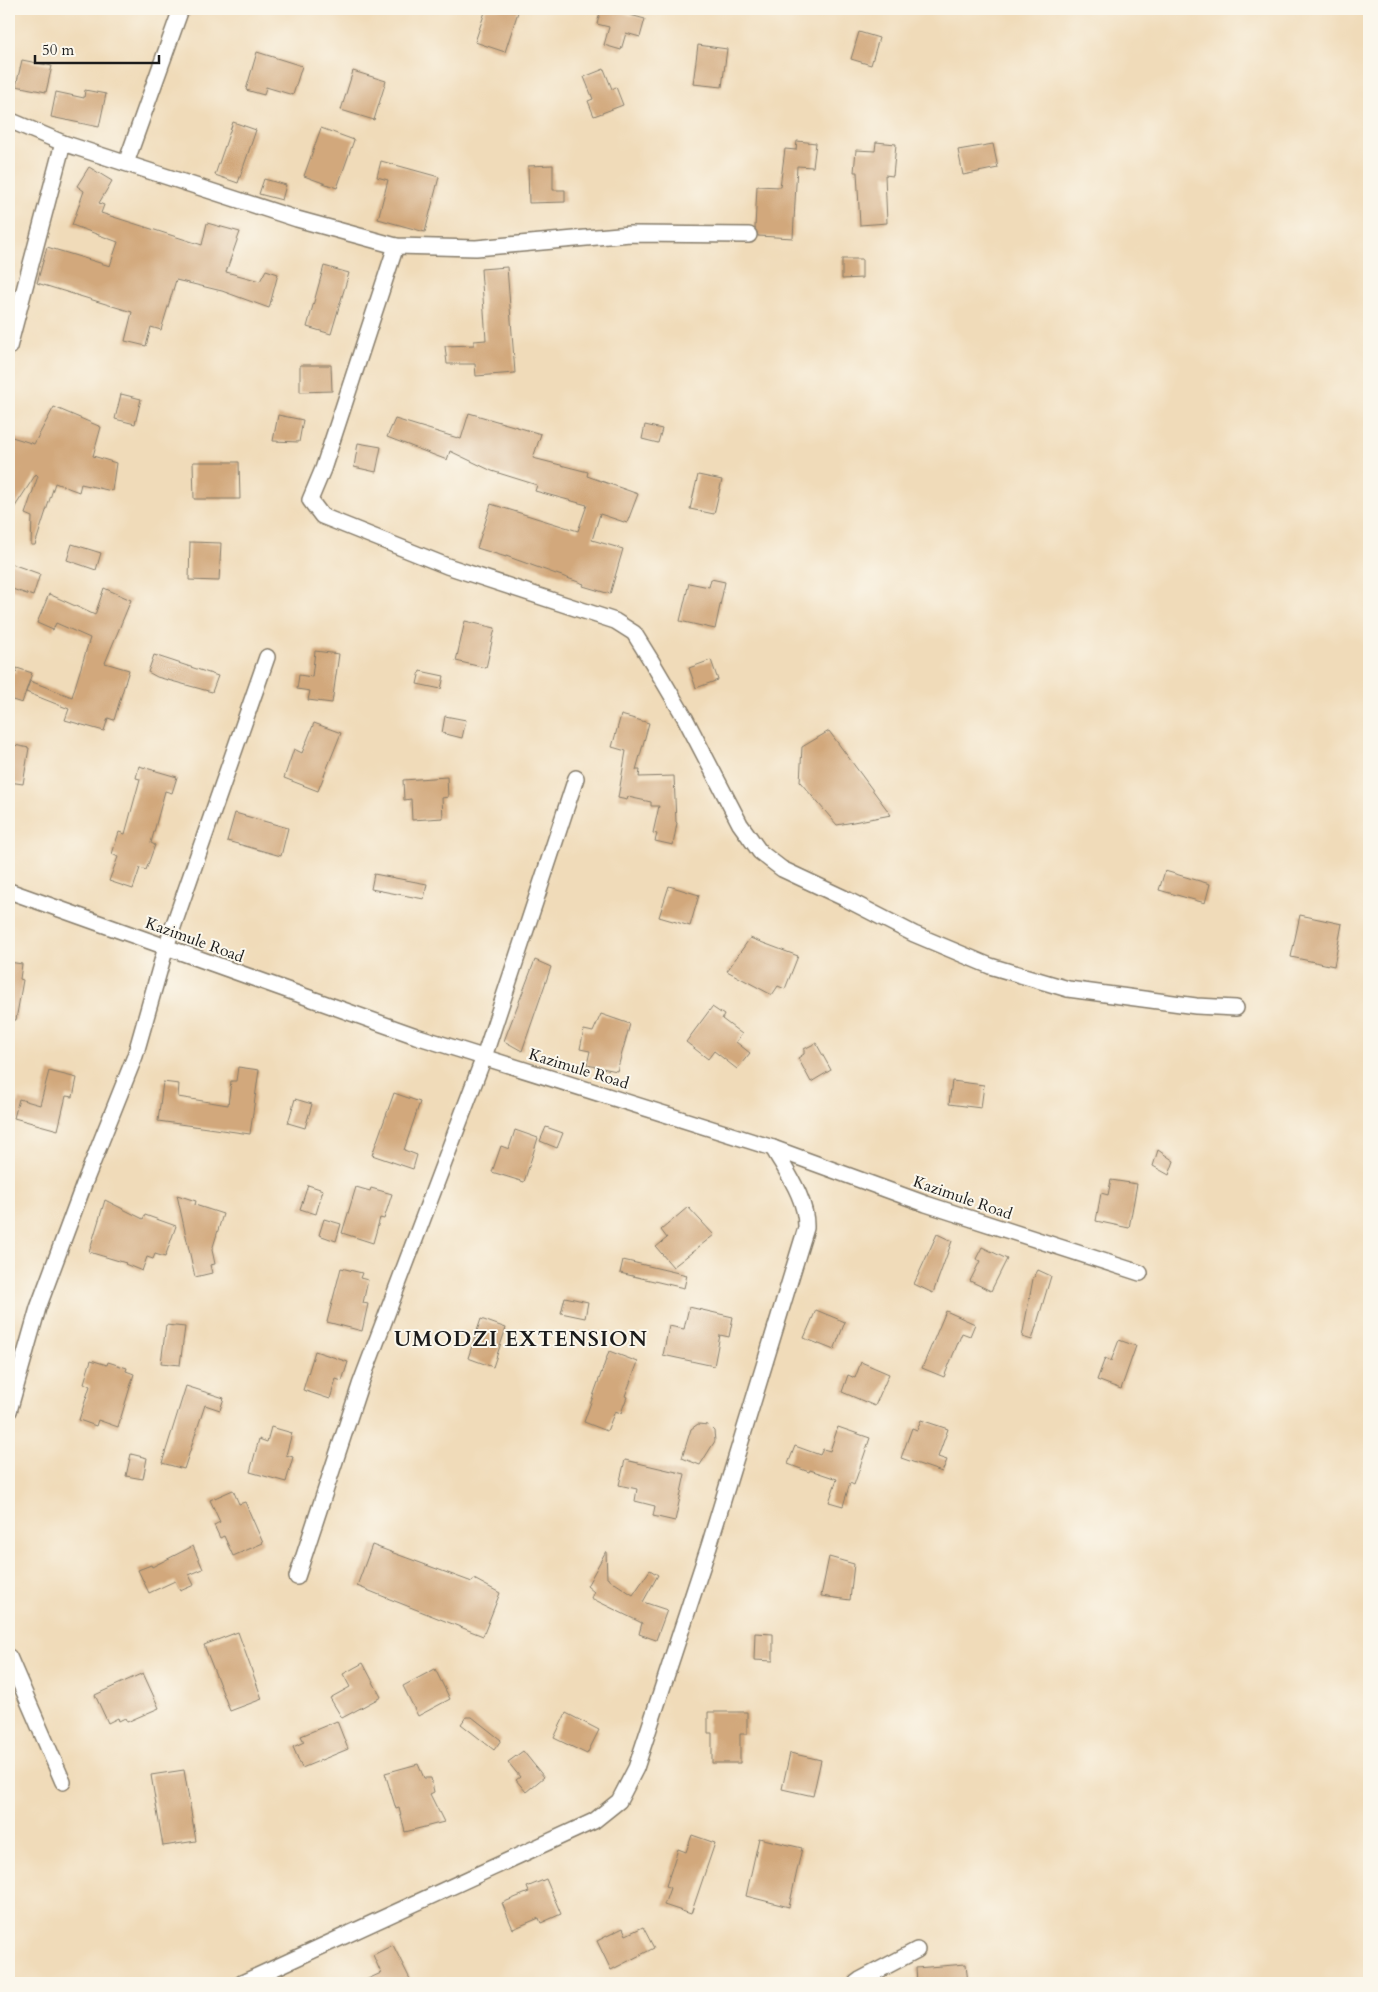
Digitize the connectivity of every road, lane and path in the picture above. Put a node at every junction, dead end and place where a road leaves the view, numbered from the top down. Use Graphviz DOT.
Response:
graph roads {
  1 [pos="181,9"];
  2 [pos="9,120"];
  3 [pos="63,143"];
  4 [pos="126,163"];
  5 [pos="749,235"];
  6 [pos="396,246"];
  7 [pos="9,347"];
  8 [pos="267,657"];
  9 [pos="576,778"];
  10 [pos="9,891"];
  11 [pos="166,947"];
  12 [pos="1236,1008"];
  13 [pos="484,1057"];
  14 [pos="773,1148"];
  15 [pos="1140,1273"];
  16 [pos="9,1411"];
  17 [pos="297,1577"];
  18 [pos="9,1657"];
  19 [pos="63,1782"];
  20 [pos="917,1950"];
  21 [pos="242,1983"];
  22 [pos="856,1983"];
  1 -- 4 [label="street"];
  2 -- 3 [label="street"];
  3 -- 4 [label="street"];
  3 -- 7 [label="street"];
  4 -- 6 [label="street"];
  5 -- 6 [label="street"];
  6 -- 12 [label="street"];
  8 -- 11 [label="street"];
  9 -- 13 [label="street"];
  10 -- 11 [label="street, Kazimule Road"];
  11 -- 13 [label="street, Kazimule Road"];
  11 -- 16 [label="street"];
  13 -- 14 [label="street, Kazimule Road"];
  13 -- 17 [label="street"];
  14 -- 15 [label="street, Kazimule Road"];
  14 -- 21 [label="street"];
  18 -- 19 [label="street"];
  20 -- 22 [label="street"];
}
